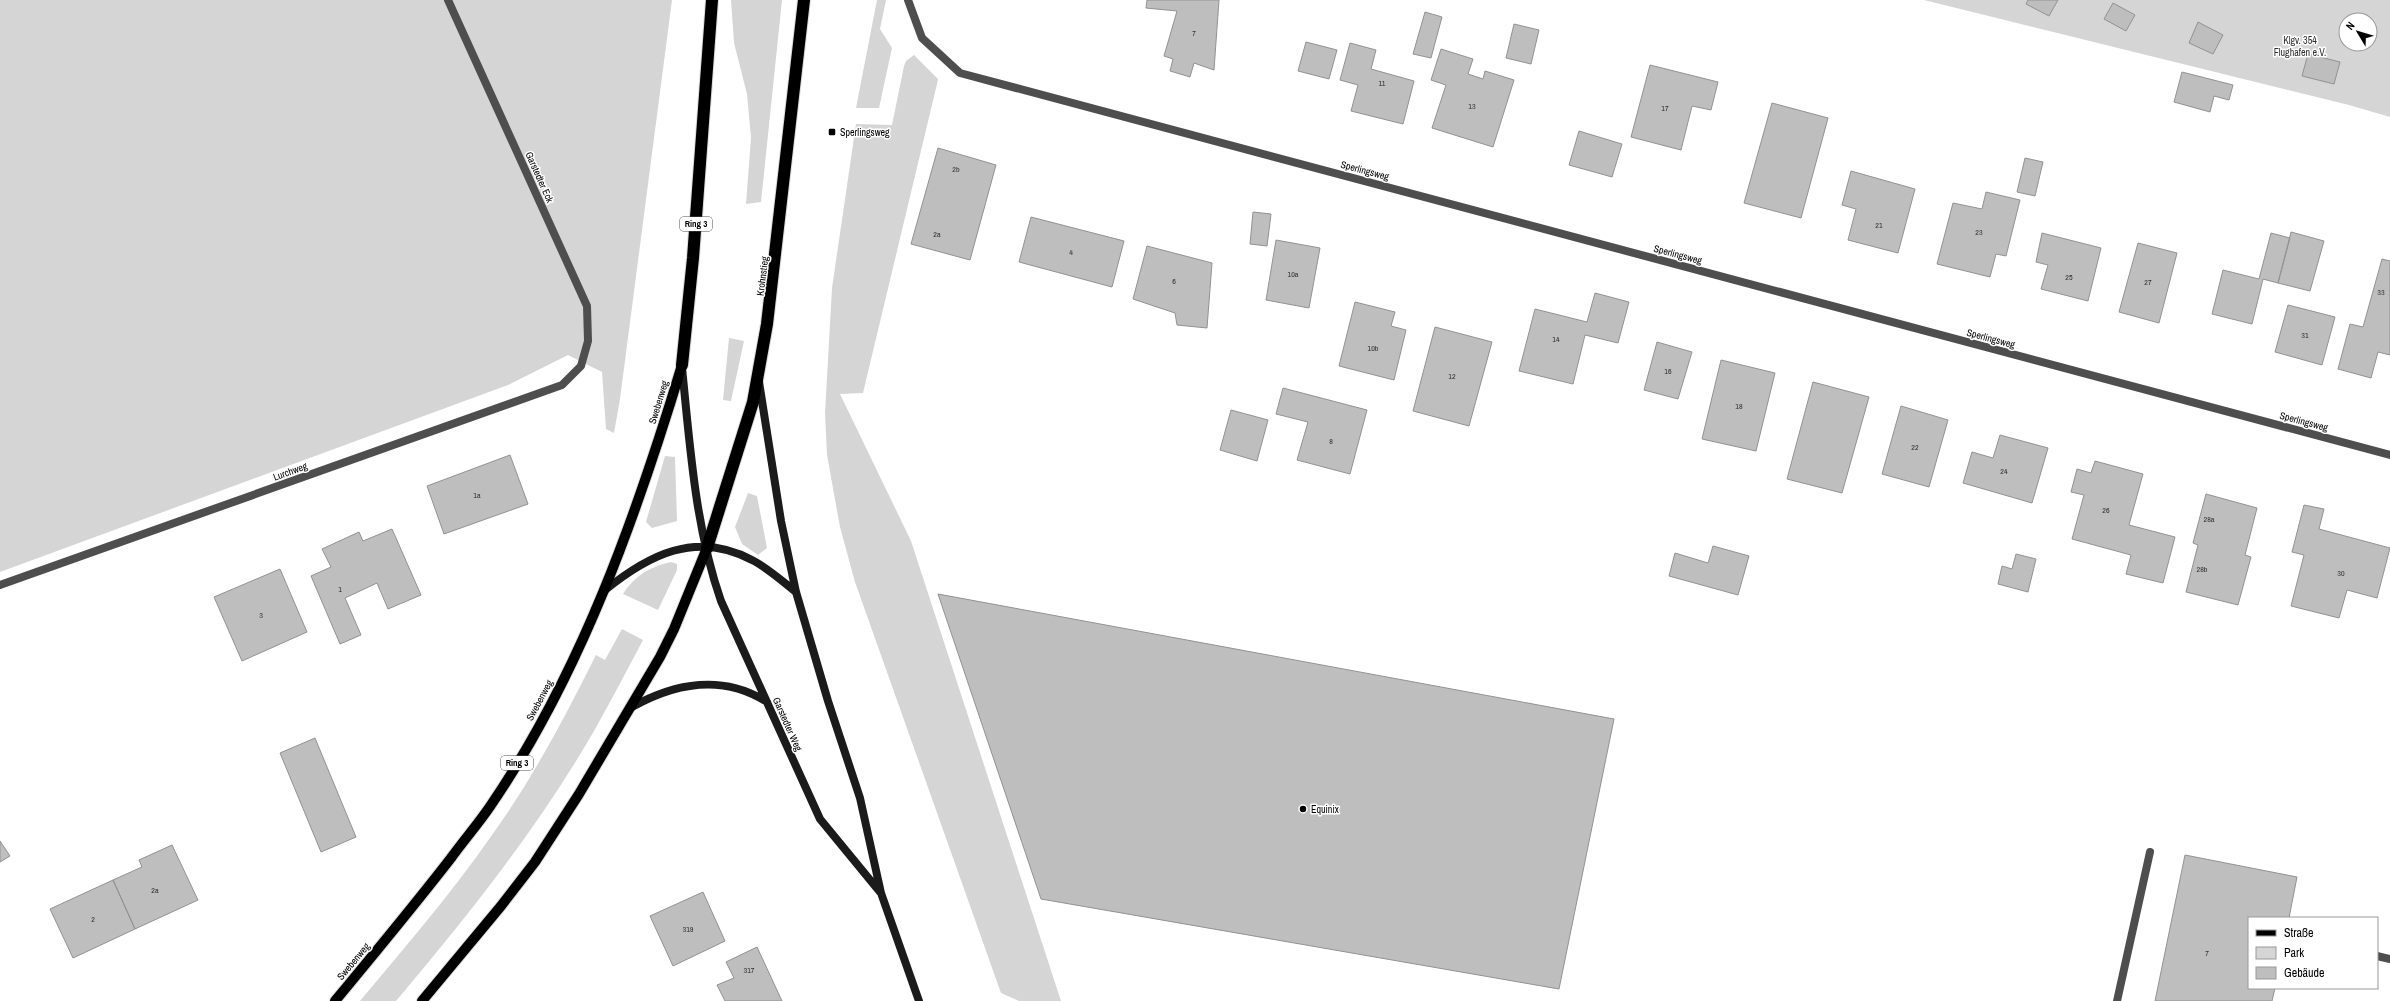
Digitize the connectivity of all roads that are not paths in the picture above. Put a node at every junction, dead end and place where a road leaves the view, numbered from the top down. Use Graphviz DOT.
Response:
graph roads {
  1 [pos="448,0"];
  2 [pos="712,0"];
  3 [pos="804,0"];
  4 [pos="908,0"];
  5 [pos="682,365"];
  6 [pos="581,366"];
  7 [pos="758,375"];
  8 [pos="2390,455"];
  9 [pos="707,548"];
  10 [pos="0,585"];
  11 [pos="796,592"];
  12 [pos="601,593"];
  13 [pos="767,703"];
  14 [pos="632,707"];
  15 [pos="2150,852"];
  16 [pos="881,893"];
  17 [pos="2378,956"];
  18 [pos="2390,959"];
  19 [pos="335,1001"];
  20 [pos="422,1001"];
  21 [pos="919,1001"];
  22 [pos="2117,1001"];
  1 -- 6 [label="street, Garstedter Eck"];
  2 -- 5 [label="highway, Ring 3"];
  3 -- 7 [label="highway, Krohnstieg"];
  4 -- 8 [label="street, Sperlingsweg"];
  5 -- 9 [label="main road, Garstedter Weg"];
  5 -- 12 [label="main road, Swebenweg / Ring 3"];
  6 -- 10 [label="street, Lurchweg"];
  7 -- 9 [label="highway, Krohnstieg"];
  7 -- 11 [label="main road, Garstedter Weg"];
  9 -- 11 [label="main road"];
  9 -- 12 [label="main road"];
  9 -- 13 [label="main road, Garstedter Weg"];
  9 -- 14 [label="main road"];
  11 -- 16 [label="main road, Garstedter Weg"];
  12 -- 19 [label="main road, Swebenweg / Ring 3"];
  13 -- 14 [label="main road"];
  13 -- 16 [label="main road, Garstedter Weg"];
  14 -- 20 [label="main road"];
  15 -- 22 [label="street"];
  16 -- 21 [label="main road, Garstedter Weg"];
  17 -- 18 [label="street"];
}
